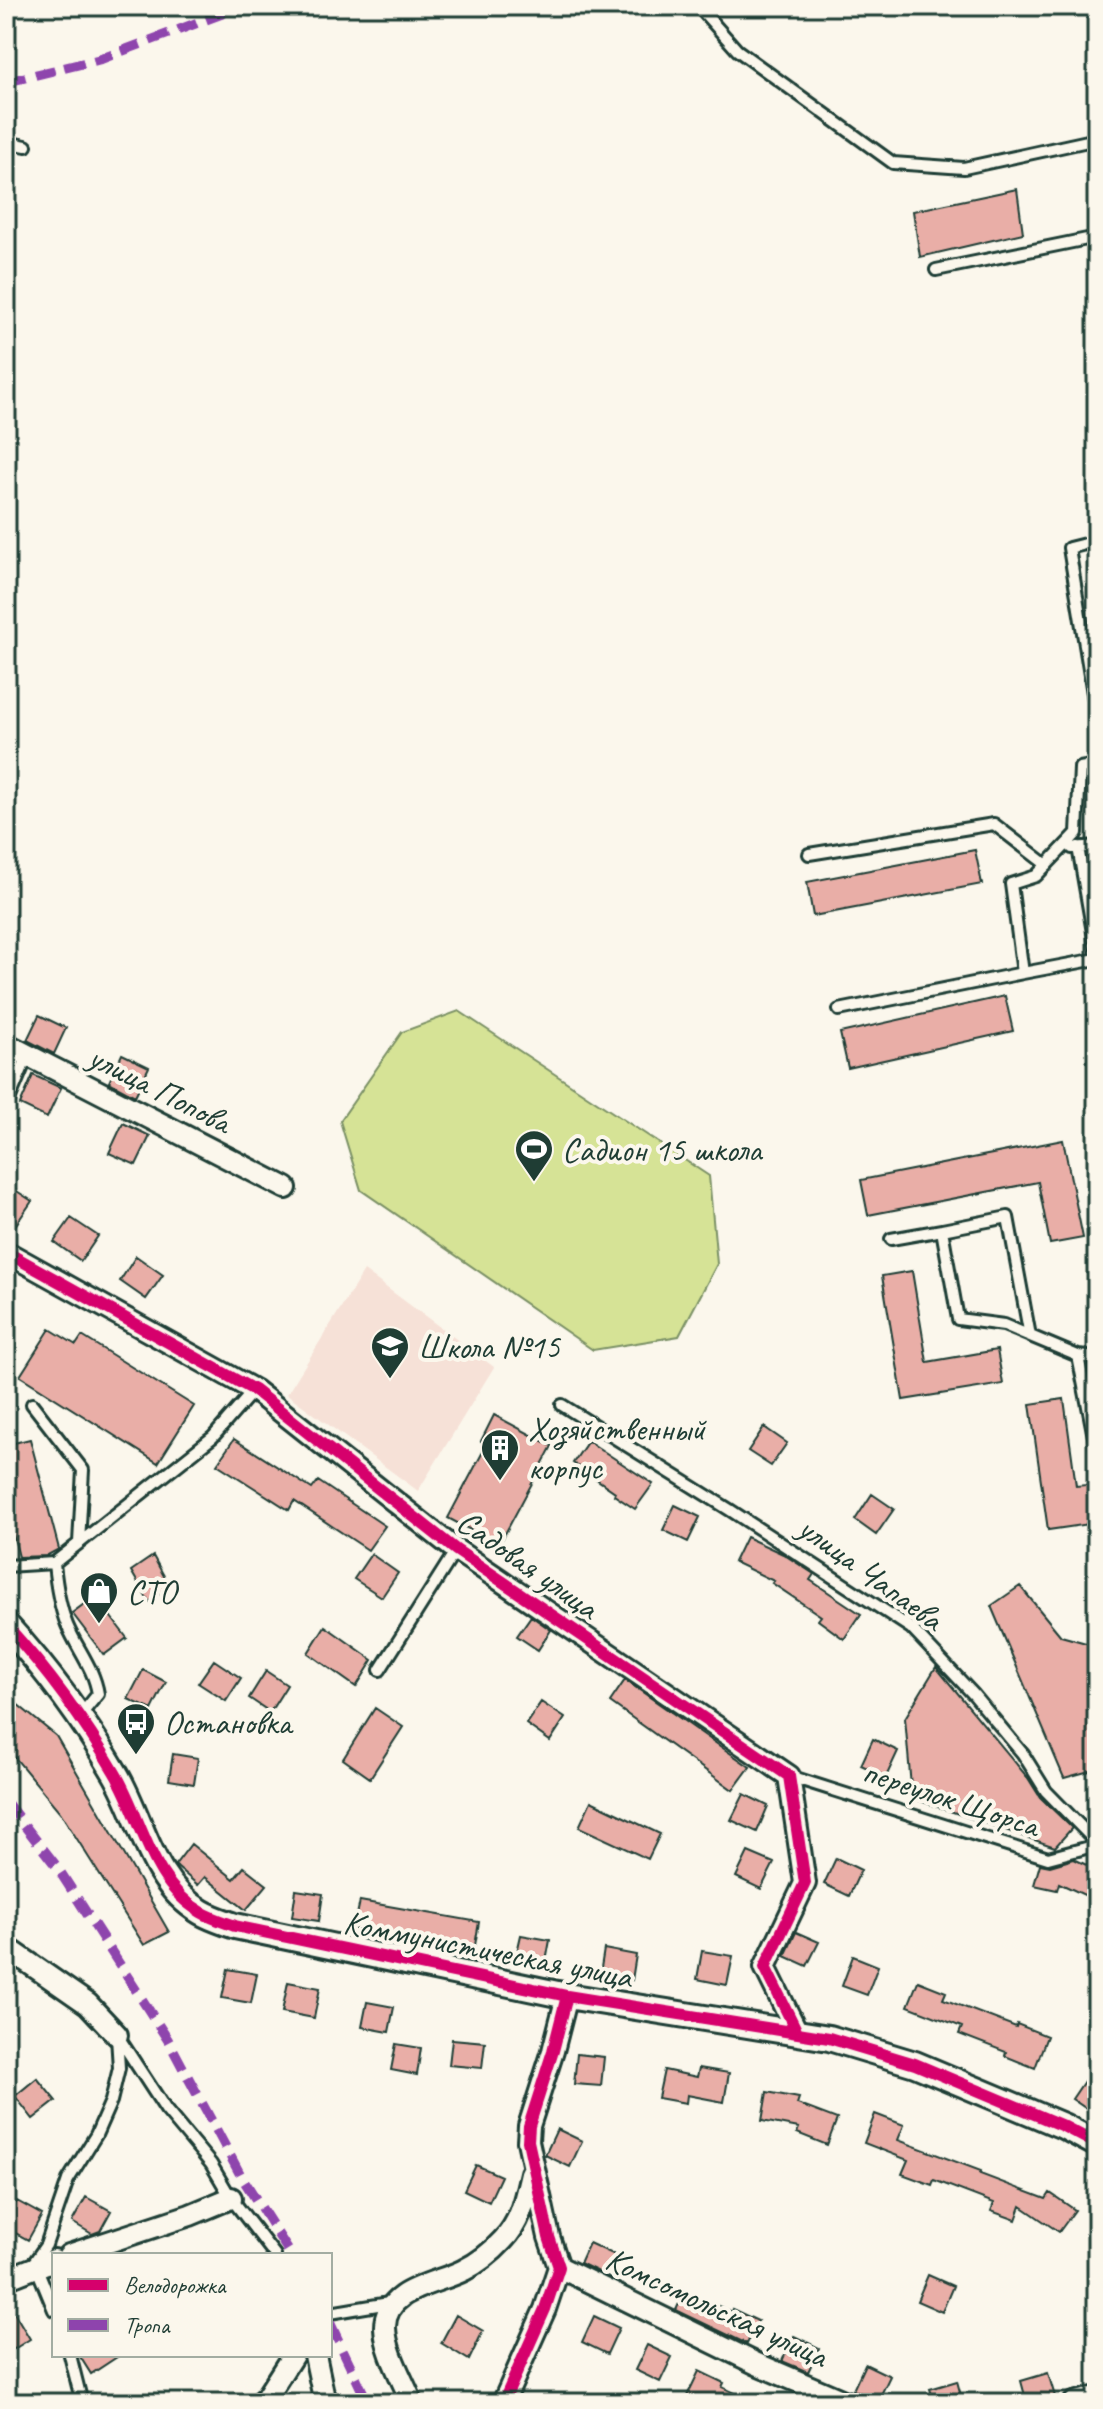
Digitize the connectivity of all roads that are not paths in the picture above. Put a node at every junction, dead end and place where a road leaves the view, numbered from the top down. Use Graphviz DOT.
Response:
graph roads {
  1 [pos="698,6"];
  2 [pos="1097,139"];
  3 [pos="6,142"];
  4 [pos="26,146"];
  5 [pos="1097,237"];
  6 [pos="936,270"];
  7 [pos="1097,541"];
  8 [pos="1097,718"];
  9 [pos="1097,765"];
  10 [pos="1097,846"];
  11 [pos="1078,847"];
  12 [pos="1062,848"];
  13 [pos="809,854"];
  14 [pos="1047,865"];
  15 [pos="1097,957"];
  16 [pos="1023,973"];
  17 [pos="839,1010"];
  18 [pos="6,1044"];
  19 [pos="27,1057"];
  20 [pos="6,1107"];
  21 [pos="286,1188"];
  22 [pos="942,1230"];
  23 [pos="891,1239"];
  24 [pos="6,1252"];
  25 [pos="1030,1336"];
  26 [pos="1078,1356"];
  27 [pos="1097,1358"];
  28 [pos="254,1390"];
  29 [pos="32,1404"];
  30 [pos="562,1405"];
  31 [pos="1097,1452"];
  32 [pos="79,1543"];
  33 [pos="456,1550"];
  34 [pos="54,1563"];
  35 [pos="6,1566"];
  36 [pos="6,1625"];
  37 [pos="380,1670"];
  38 [pos="79,1717"];
  39 [pos="789,1776"];
  40 [pos="1097,1844"];
  41 [pos="6,1947"];
  42 [pos="567,1996"];
  43 [pos="797,2032"];
  44 [pos="117,2035"];
  45 [pos="1097,2144"];
  46 [pos="532,2169"];
  47 [pos="231,2198"];
  48 [pos="75,2253"];
  49 [pos="273,2253"];
  50 [pos="40,2265"];
  51 [pos="559,2267"];
  52 [pos="6,2279"];
  53 [pos="397,2301"];
  54 [pos="52,2304"];
  55 [pos="332,2313"];
  56 [pos="70,2357"];
  57 [pos="292,2357"];
  58 [pos="315,2357"];
  59 [pos="1097,2397"];
  60 [pos="82,2403"];
  61 [pos="260,2403"];
  62 [pos="325,2403"];
  63 [pos="412,2403"];
  64 [pos="503,2403"];
  65 [pos="848,2403"];
  66 [pos="1074,2403"];
  1 -- 2 [label="lane"];
  3 -- 4 [label="lane"];
  5 -- 6 [label="lane"];
  7 -- 8 [label="lane"];
  9 -- 12 [label="lane"];
  10 -- 11 [label="lane"];
  11 -- 12 [label="lane"];
  11 -- 15 [label="lane"];
  12 -- 14 [label="lane"];
  13 -- 14 [label="lane"];
  14 -- 16 [label="lane"];
  15 -- 16 [label="lane"];
  16 -- 17 [label="lane"];
  18 -- 19 [label="street, улица Попова"];
  19 -- 20 [label="lane"];
  19 -- 21 [label="street, улица Попова"];
  22 -- 23 [label="lane"];
  22 -- 25 [label="lane"];
  22 -- 25 [label="lane"];
  24 -- 28 [label="street, Садовая улица"];
  25 -- 26 [label="lane"];
  26 -- 27 [label="lane"];
  26 -- 31 [label="lane"];
  28 -- 32 [label="lane"];
  28 -- 33 [label="street, Садовая улица"];
  29 -- 32 [label="lane"];
  30 -- 40 [label="lane, улица Чапаева"];
  32 -- 34 [label="lane"];
  33 -- 37 [label="lane"];
  33 -- 39 [label="street, Садовая улица"];
  34 -- 35 [label="lane"];
  34 -- 38 [label="lane"];
  36 -- 38 [label="street, Коммунистическая улица"];
  38 -- 42 [label="street, Коммунистическая улица"];
  39 -- 40 [label="lane, переулок Щорса"];
  39 -- 43 [label="street"];
  41 -- 44 [label="street"];
  42 -- 43 [label="street, Коммунистическая улица"];
  42 -- 46 [label="street"];
  43 -- 45 [label="street, Коммунистическая улица"];
  44 -- 47 [label="lane"];
  44 -- 50 [label="lane"];
  46 -- 51 [label="street"];
  46 -- 53 [label="street"];
  47 -- 48 [label="street"];
  47 -- 49 [label="lane"];
  50 -- 52 [label="street"];
  50 -- 54 [label="lane"];
  51 -- 64 [label="street"];
  51 -- 65 [label="street, Комсомольская улица"];
  53 -- 55 [label="lane"];
  53 -- 63 [label="street"];
  56 -- 60 [label="lane"];
  57 -- 61 [label="street"];
  58 -- 62 [label="street"];
  59 -- 66 [label="street"];
}
